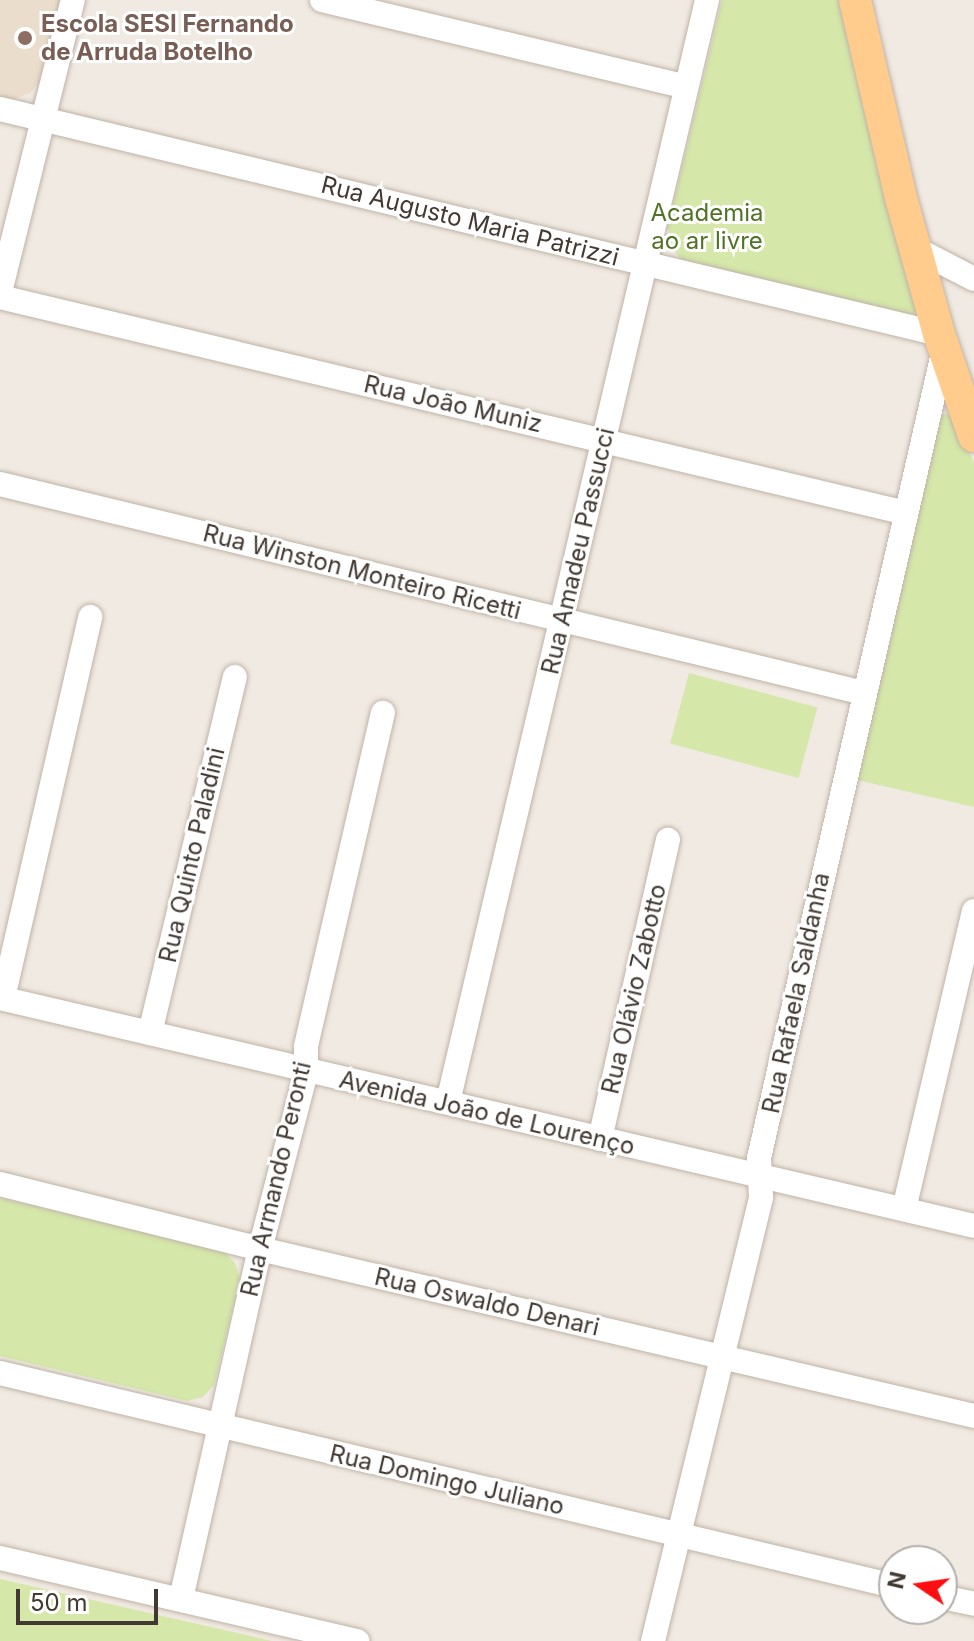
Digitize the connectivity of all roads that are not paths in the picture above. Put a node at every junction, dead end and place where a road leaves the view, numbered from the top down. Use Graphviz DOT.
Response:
graph roads {
  1 [pos="73,0"];
  2 [pos="322,0"];
  3 [pos="707,0"];
  4 [pos="855,0"];
  5 [pos="686,87"];
  6 [pos="0,109"];
  7 [pos="42,118"];
  8 [pos="916,249"];
  9 [pos="645,264"];
  10 [pos="974,279"];
  11 [pos="0,294"];
  12 [pos="942,340"];
  13 [pos="974,436"];
  14 [pos="602,440"];
  15 [pos="0,484"];
  16 [pos="906,513"];
  17 [pos="90,617"];
  18 [pos="562,621"];
  19 [pos="235,677"];
  20 [pos="864,693"];
  21 [pos="383,713"];
  22 [pos="668,840"];
  23 [pos="974,911"];
  24 [pos="1,998"];
  25 [pos="150,1033"];
  26 [pos="306,1072"];
  27 [pos="448,1102"];
  28 [pos="600,1139"];
  29 [pos="762,1177"];
  30 [pos="0,1184"];
  31 [pos="904,1209"];
  32 [pos="974,1226"];
  33 [pos="260,1249"];
  34 [pos="722,1356"];
  35 [pos="0,1373"];
  36 [pos="974,1416"];
  37 [pos="221,1426"];
  38 [pos="679,1535"];
  39 [pos="0,1558"];
  40 [pos="878,1582"];
  41 [pos="181,1599"];
  42 [pos="357,1641"];
  43 [pos="653,1641"];
  1 -- 7 [label="street"];
  2 -- 5 [label="street"];
  3 -- 5 [label="street, Rua Amadeu Passucci"];
  4 -- 8 [label="main road"];
  5 -- 9 [label="street, Rua Amadeu Passucci"];
  6 -- 7 [label="street, Rua Augusto Maria Patrizzi"];
  7 -- 9 [label="street, Rua Augusto Maria Patrizzi"];
  7 -- 11 [label="street"];
  8 -- 10 [label="street"];
  8 -- 12 [label="main road"];
  9 -- 12 [label="street, Rua Augusto Maria Patrizzi"];
  9 -- 14 [label="street, Rua Amadeu Passucci"];
  11 -- 14 [label="street, Rua João Muniz"];
  12 -- 13 [label="main road"];
  12 -- 16 [label="street, Rua Rafaela Saldanha"];
  14 -- 16 [label="street, Rua João Muniz"];
  14 -- 18 [label="street, Rua Amadeu Passucci"];
  15 -- 18 [label="street, Rua Winston Monteiro Ricetti"];
  16 -- 20 [label="street, Rua Rafaela Saldanha"];
  17 -- 24 [label="street"];
  18 -- 20 [label="street, Rua Winston Monteiro Ricetti"];
  18 -- 27 [label="street, Rua Amadeu Passucci"];
  19 -- 25 [label="street, Rua Quinto Paladini"];
  20 -- 29 [label="street, Rua Rafaela Saldanha"];
  21 -- 26 [label="street, Rua Armando Peronti"];
  22 -- 28 [label="street, Rua Olávio Zabotto"];
  23 -- 31 [label="street"];
  24 -- 25 [label="street, Avenida João de Lourenço"];
  25 -- 26 [label="street, Avenida João de Lourenço"];
  26 -- 27 [label="street, Avenida João de Lourenço"];
  26 -- 33 [label="street, Rua Armando Peronti"];
  27 -- 28 [label="street, Avenida João de Lourenço"];
  28 -- 29 [label="street, Avenida João de Lourenço"];
  29 -- 31 [label="street, Avenida João de Lourenço"];
  29 -- 34 [label="street, Rua Rafaela Saldanha"];
  30 -- 33 [label="street, Rua Oswaldo Denari"];
  31 -- 32 [label="street, Avenida João de Lourenço"];
  33 -- 34 [label="street, Rua Oswaldo Denari"];
  33 -- 37 [label="street, Rua Armando Peronti"];
  34 -- 36 [label="street, Rua Oswaldo Denari"];
  34 -- 38 [label="street, Rua Rafaela Saldanha"];
  35 -- 37 [label="street, Rua Domingo Juliano"];
  37 -- 38 [label="street, Rua Domingo Juliano"];
  37 -- 41 [label="street, Rua Armando Peronti"];
  38 -- 40 [label="street, Rua Domingo Juliano"];
  38 -- 43 [label="street, Rua Rafaela Saldanha"];
  39 -- 41 [label="street"];
  41 -- 42 [label="street"];
}
